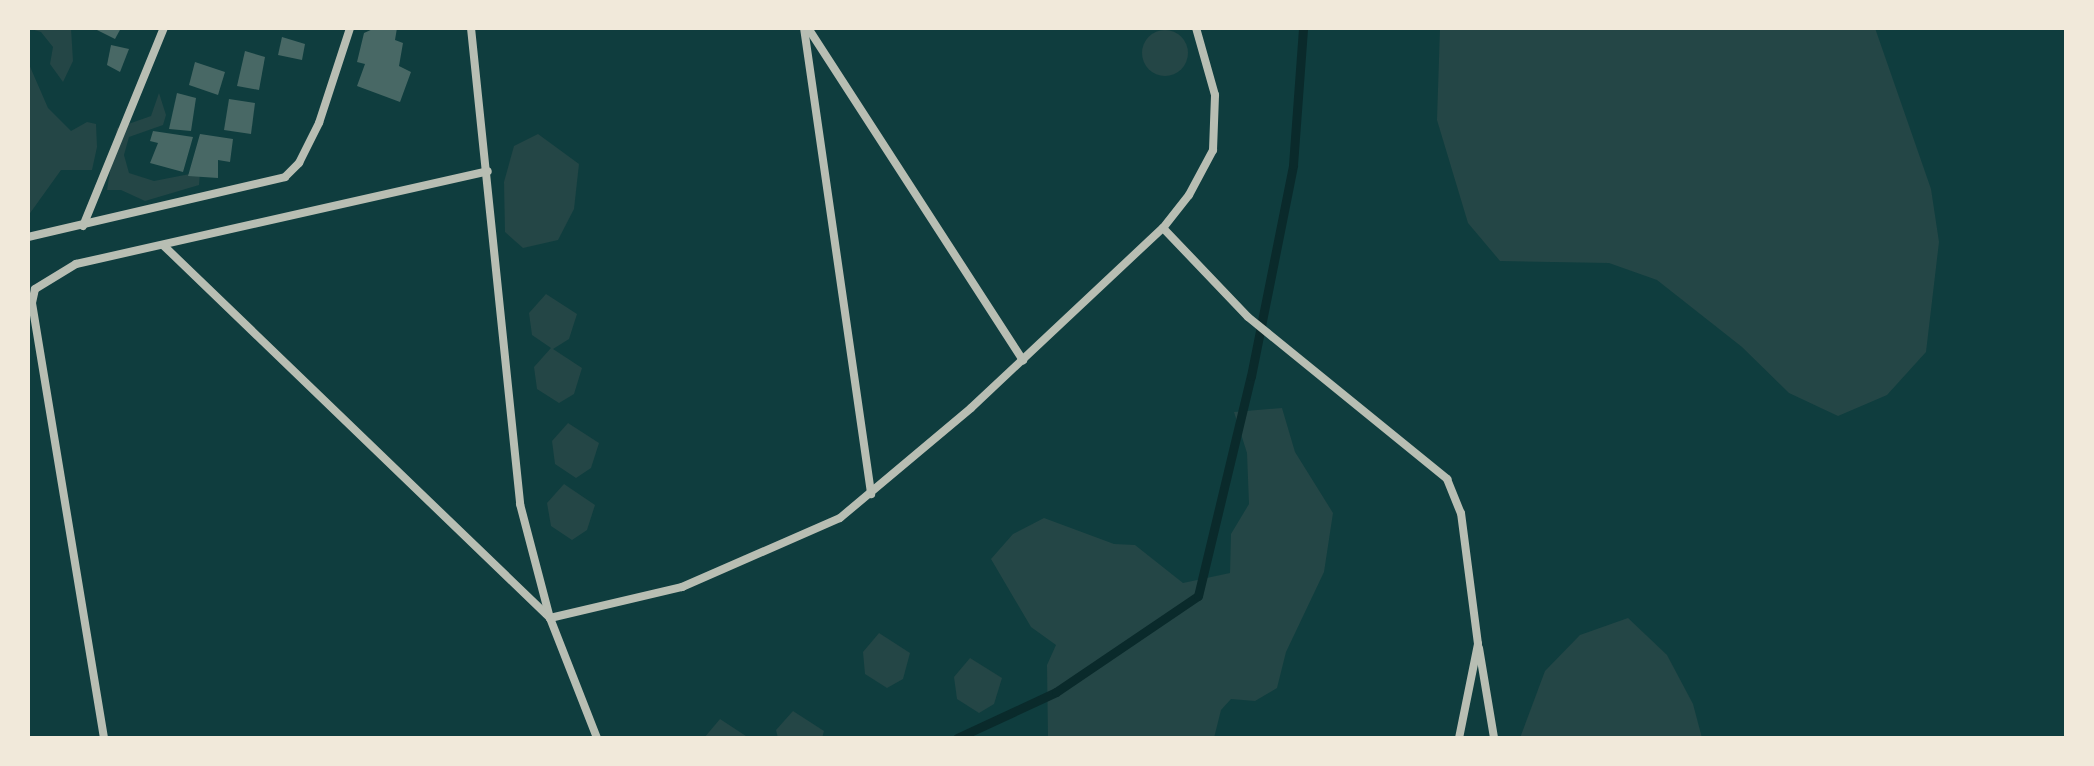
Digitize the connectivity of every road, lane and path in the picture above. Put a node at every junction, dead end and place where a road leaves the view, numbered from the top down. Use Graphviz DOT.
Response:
graph roads {
  1 [pos="164,28"];
  2 [pos="350,28"];
  3 [pos="471,28"];
  4 [pos="806,28"];
  5 [pos="1196,28"];
  6 [pos="488,171"];
  7 [pos="83,226"];
  8 [pos="1163,228"];
  9 [pos="28,237"];
  10 [pos="164,246"];
  11 [pos="1023,360"];
  12 [pos="871,494"];
  13 [pos="550,618"];
  14 [pos="1478,644"];
  15 [pos="104,738"];
  16 [pos="597,738"];
  17 [pos="1459,738"];
  18 [pos="1494,738"];
  1 -- 7 [label="street"];
  2 -- 7 [label="street"];
  3 -- 6 [label="street"];
  4 -- 11 [label="street"];
  4 -- 12 [label="street"];
  5 -- 8 [label="street"];
  6 -- 10 [label="street"];
  6 -- 13 [label="street"];
  7 -- 9 [label="street"];
  8 -- 11 [label="street"];
  8 -- 14 [label="street"];
  10 -- 13 [label="street"];
  10 -- 15 [label="street"];
  11 -- 12 [label="street"];
  12 -- 13 [label="street"];
  13 -- 16 [label="street"];
  14 -- 17 [label="street"];
  14 -- 18 [label="street"];
}
